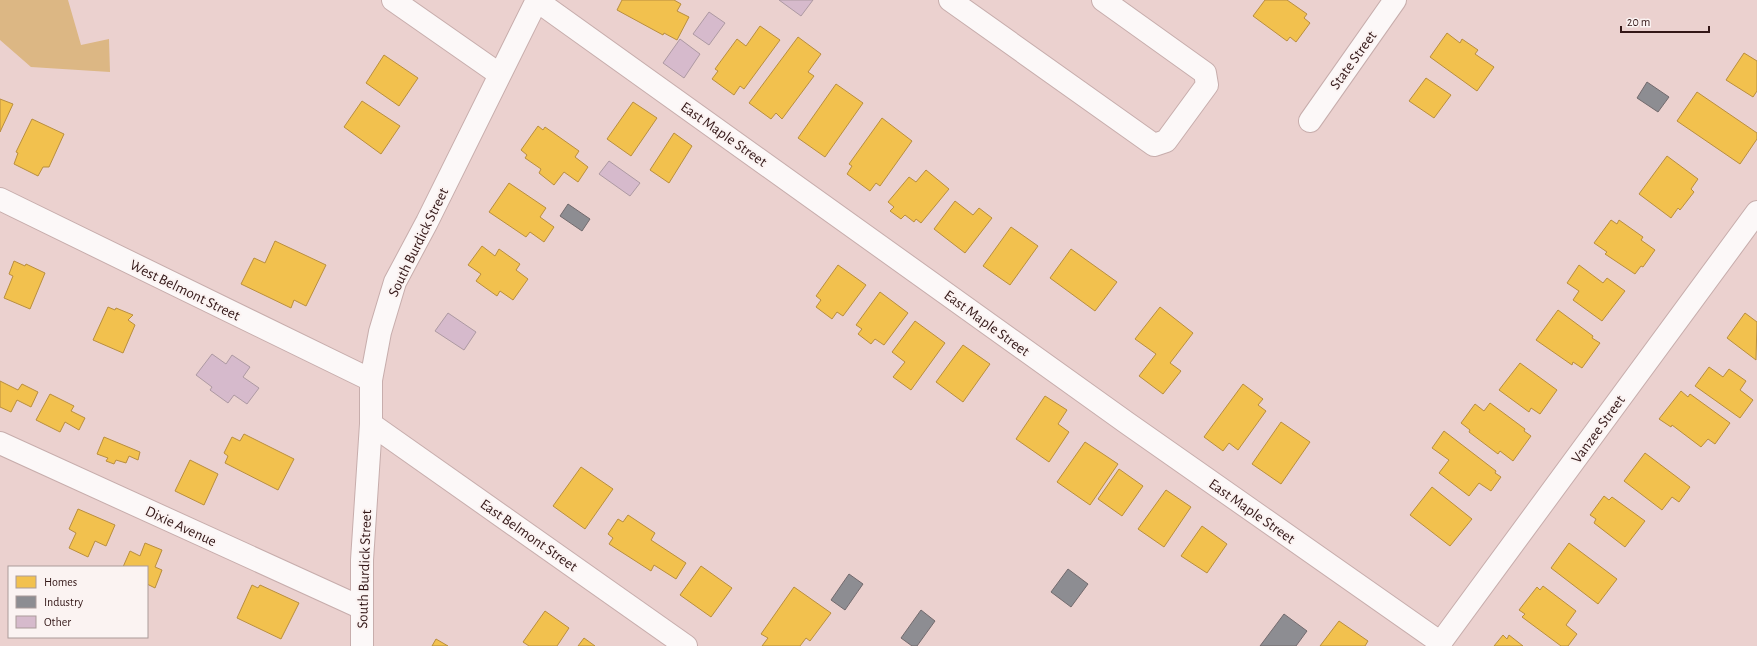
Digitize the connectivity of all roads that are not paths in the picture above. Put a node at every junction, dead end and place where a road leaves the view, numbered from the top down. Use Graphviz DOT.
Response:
graph roads {
  1 [pos="393,0"];
  2 [pos="536,0"];
  3 [pos="950,0"];
  4 [pos="1103,0"];
  5 [pos="1395,0"];
  6 [pos="500,74"];
  7 [pos="1310,120"];
  8 [pos="0,199"];
  9 [pos="1757,212"];
  10 [pos="371,380"];
  11 [pos="371,424"];
  12 [pos="0,443"];
  13 [pos="362,608"];
  14 [pos="1439,644"];
  15 [pos="362,646"];
  16 [pos="686,646"];
  1 -- 6 [label="street"];
  2 -- 6 [label="street, South Burdick Street"];
  2 -- 14 [label="street, East Maple Street"];
  3 -- 4 [label="street"];
  5 -- 7 [label="street, State Street"];
  6 -- 10 [label="street, South Burdick Street"];
  8 -- 10 [label="street, West Belmont Street"];
  9 -- 14 [label="street, Vanzee Street"];
  10 -- 11 [label="street, South Burdick Street"];
  11 -- 13 [label="street, South Burdick Street"];
  11 -- 16 [label="street, East Belmont Street"];
  12 -- 13 [label="street, Dixie Avenue"];
  13 -- 15 [label="street, South Burdick Street"];
}
